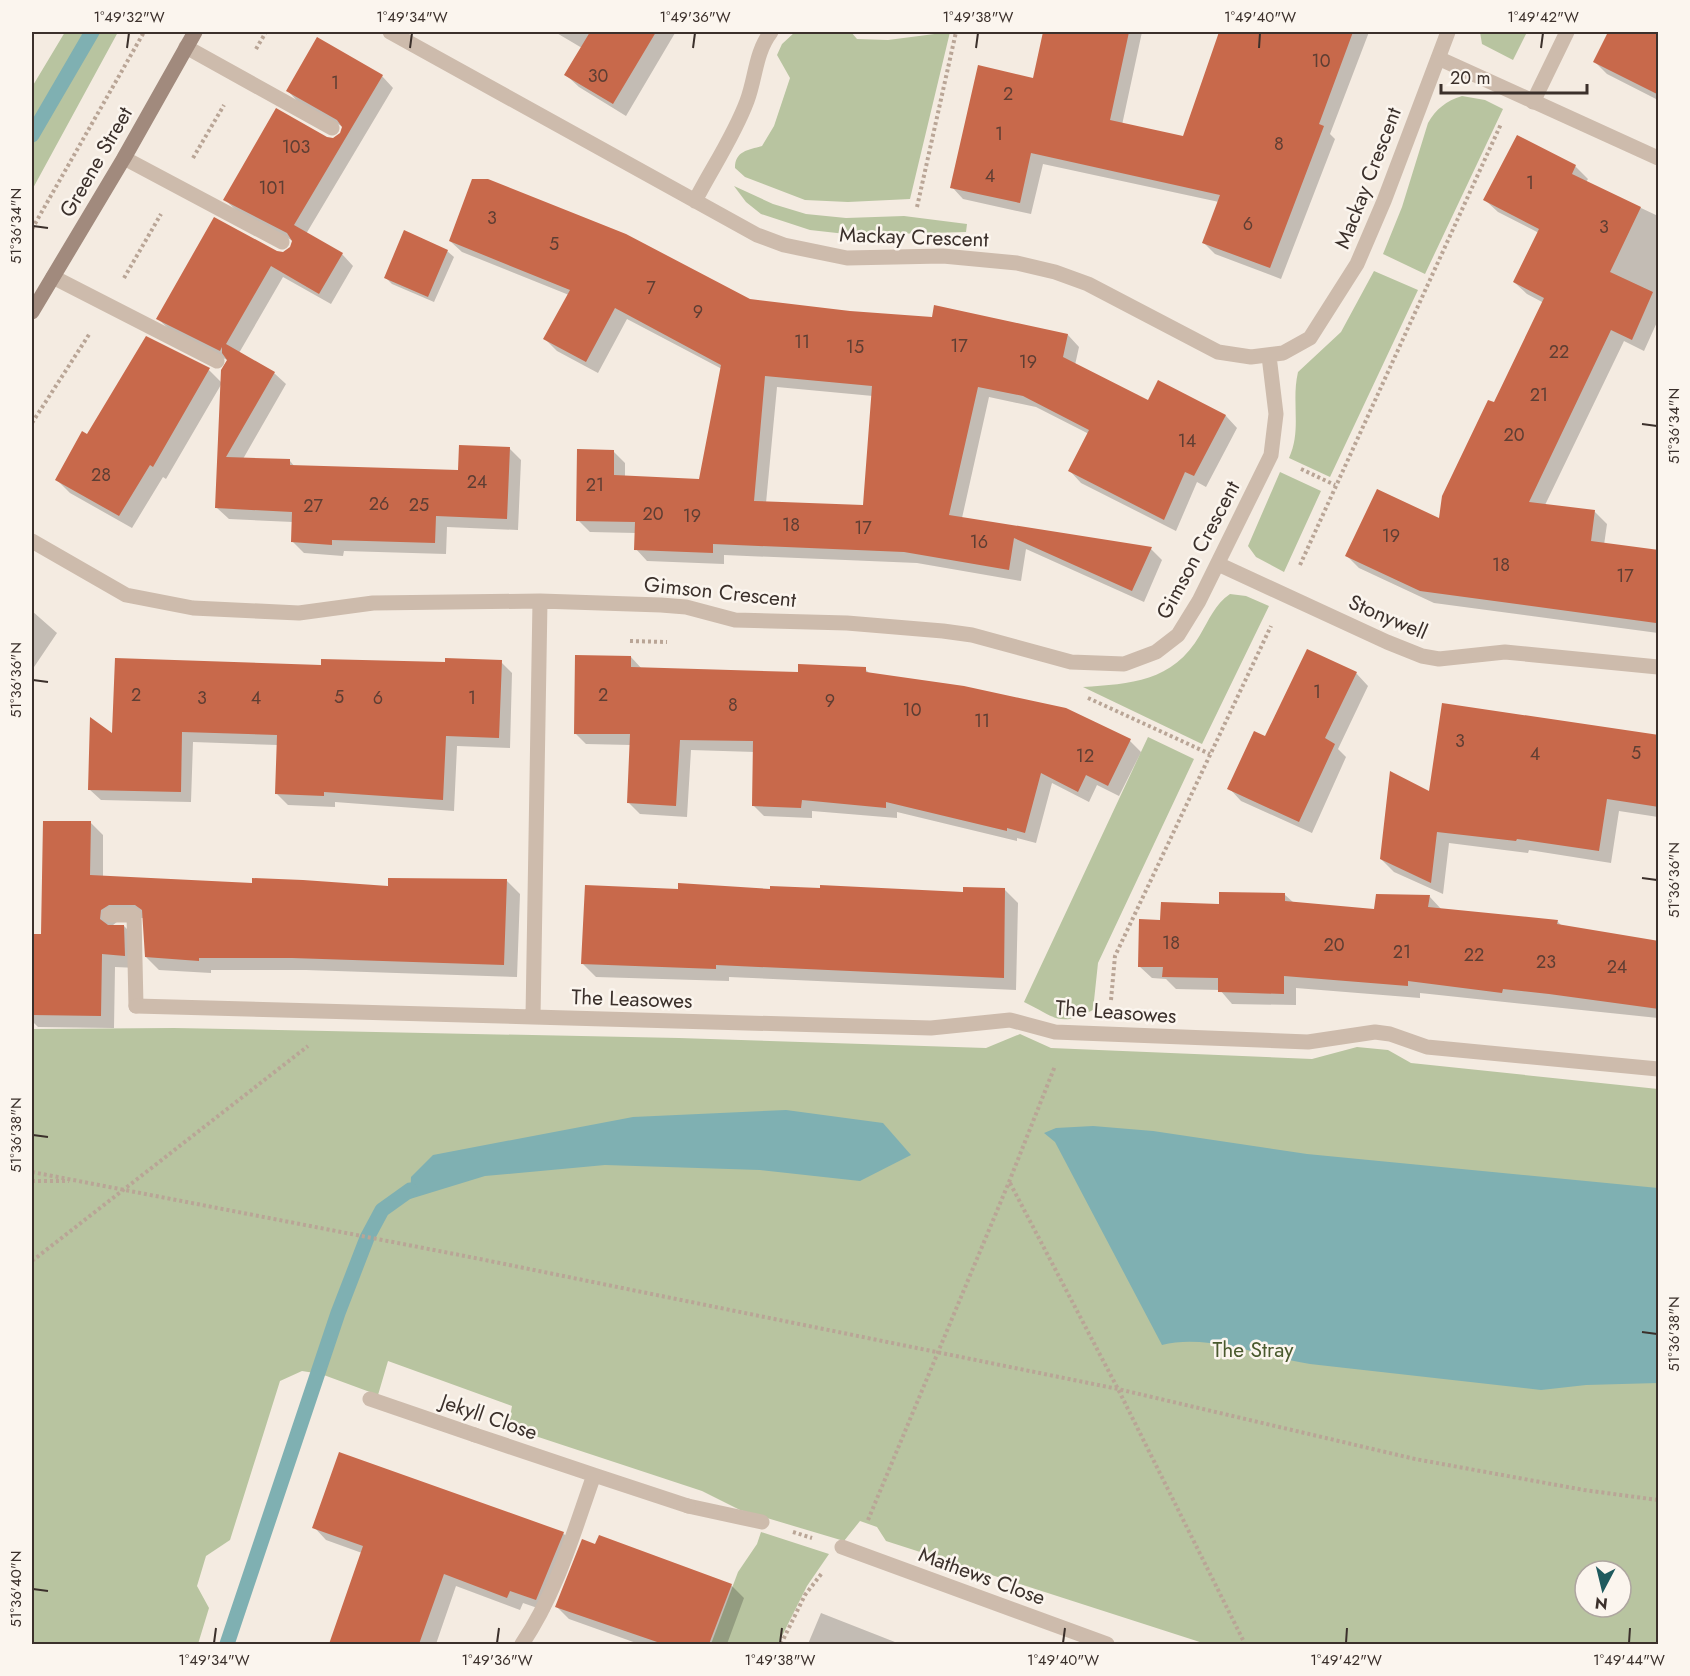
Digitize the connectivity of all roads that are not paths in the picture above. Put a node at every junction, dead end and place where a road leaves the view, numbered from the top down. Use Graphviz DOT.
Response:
graph roads {
  1 [pos="195,32"];
  2 [pos="390,32"];
  3 [pos="771,32"];
  4 [pos="1448,32"];
  5 [pos="1567,32"];
  6 [pos="186,47"];
  7 [pos="1438,58"];
  8 [pos="1533,102"];
  9 [pos="332,128"];
  10 [pos="123,158"];
  11 [pos="1659,158"];
  12 [pos="695,201"];
  13 [pos="282,242"];
  14 [pos="53,277"];
  15 [pos="32,312"];
  16 [pos="1269,356"];
  17 [pos="217,361"];
  18 [pos="32,541"];
  19 [pos="1218,564"];
  20 [pos="540,601"];
  21 [pos="1659,667"];
  22 [pos="109,915"];
  23 [pos="533,1017"];
  24 [pos="1659,1069"];
  25 [pos="370,1399"];
  26 [pos="594,1475"];
  27 [pos="762,1522"];
  28 [pos="842,1547"];
  29 [pos="522,1644"];
  30 [pos="1107,1644"];
  1 -- 6 [label="street, Greene Street"];
  2 -- 12 [label="street, Mackay Crescent"];
  3 -- 12 [label="street"];
  4 -- 7 [label="street, Mackay Crescent"];
  5 -- 8 [label="street"];
  6 -- 9 [label="street"];
  6 -- 10 [label="street, Greene Street"];
  7 -- 8 [label="street"];
  7 -- 16 [label="street, Mackay Crescent"];
  8 -- 11 [label="street"];
  10 -- 13 [label="street"];
  10 -- 14 [label="street, Greene Street"];
  12 -- 16 [label="street, Mackay Crescent"];
  14 -- 15 [label="street, Greene Street"];
  14 -- 17 [label="street"];
  16 -- 19 [label="street, Gimson Crescent"];
  18 -- 20 [label="street, Gimson Crescent"];
  19 -- 20 [label="street, Gimson Crescent"];
  19 -- 21 [label="street, Stonywell"];
  20 -- 23 [label="street"];
  22 -- 23 [label="street, The Leasowes"];
  23 -- 24 [label="street, The Leasowes"];
  25 -- 26 [label="street, Jekyll Close"];
  26 -- 27 [label="street, Jekyll Close"];
  26 -- 29 [label="street"];
  28 -- 30 [label="street, Mathews Close"];
}
